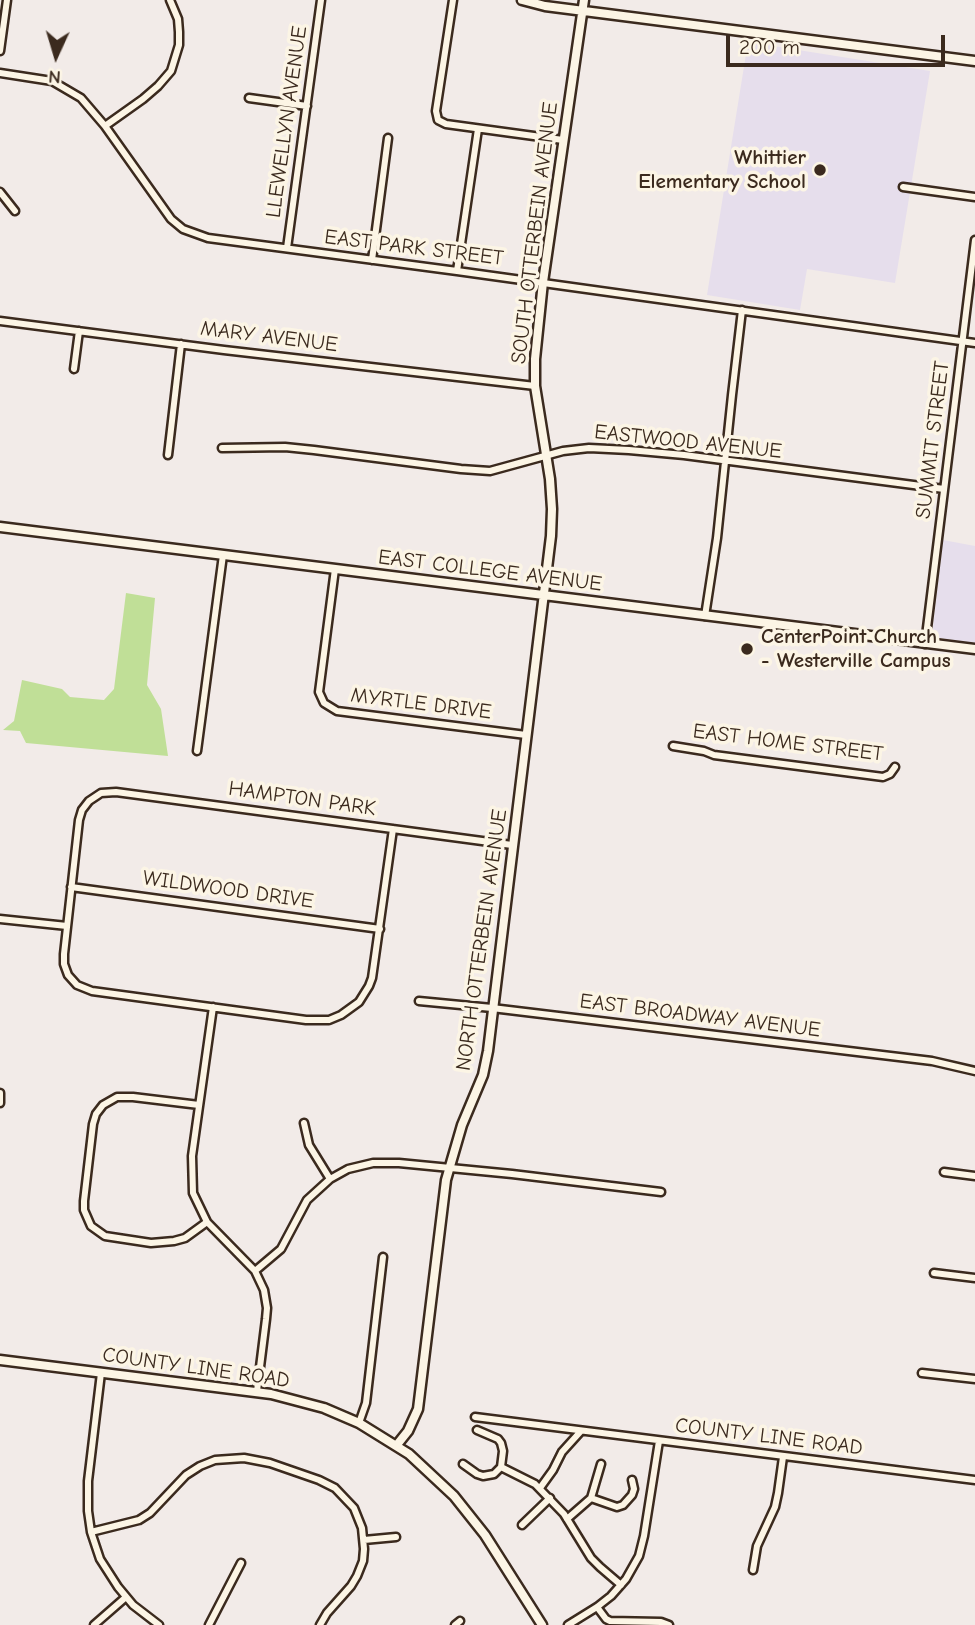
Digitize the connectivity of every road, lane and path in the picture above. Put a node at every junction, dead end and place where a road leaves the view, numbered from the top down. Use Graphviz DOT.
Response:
graph roads {
  1 [pos="6,0"];
  2 [pos="170,0"];
  3 [pos="321,0"];
  4 [pos="453,0"];
  5 [pos="522,0"];
  6 [pos="583,5"];
  7 [pos="0,51"];
  8 [pos="975,61"];
  9 [pos="0,73"];
  10 [pos="249,98"];
  11 [pos="307,106"];
  12 [pos="105,126"];
  13 [pos="478,129"];
  14 [pos="388,138"];
  15 [pos="563,140"];
  16 [pos="903,187"];
  17 [pos="0,192"];
  18 [pos="975,197"];
  19 [pos="15,211"];
  20 [pos="975,240"];
  21 [pos="287,248"];
  22 [pos="372,260"];
  23 [pos="457,271"];
  24 [pos="543,282"];
  25 [pos="743,310"];
  26 [pos="0,321"];
  27 [pos="79,331"];
  28 [pos="963,340"];
  29 [pos="975,343"];
  30 [pos="181,344"];
  31 [pos="74,369"];
  32 [pos="535,386"];
  33 [pos="222,448"];
  34 [pos="547,454"];
  35 [pos="168,455"];
  36 [pos="725,461"];
  37 [pos="944,489"];
  38 [pos="0,527"];
  39 [pos="223,555"];
  40 [pos="335,569"];
  41 [pos="544,595"];
  42 [pos="705,616"];
  43 [pos="925,643"];
  44 [pos="975,649"];
  45 [pos="526,735"];
  46 [pos="673,746"];
  47 [pos="197,751"];
  48 [pos="895,767"];
  49 [pos="393,829"];
  50 [pos="512,845"];
  51 [pos="71,887"];
  52 [pos="0,919"];
  53 [pos="67,926"];
  54 [pos="380,929"];
  55 [pos="419,1001"];
  56 [pos="213,1007"];
  57 [pos="492,1008"];
  58 [pos="975,1071"];
  59 [pos="0,1093"];
  60 [pos="0,1103"];
  61 [pos="199,1105"];
  62 [pos="304,1123"];
  63 [pos="448,1168"];
  64 [pos="944,1172"];
  65 [pos="975,1176"];
  66 [pos="330,1178"];
  67 [pos="661,1192"];
  68 [pos="207,1222"];
  69 [pos="383,1256"];
  70 [pos="255,1271"];
  71 [pos="934,1273"];
  72 [pos="975,1278"];
  73 [pos="0,1360"];
  74 [pos="101,1373"];
  75 [pos="922,1373"];
  76 [pos="975,1379"];
  77 [pos="257,1391"];
  78 [pos="475,1417"];
  79 [pos="359,1423"];
  80 [pos="477,1430"];
  81 [pos="581,1431"];
  82 [pos="659,1441"];
  83 [pos="396,1446"];
  84 [pos="783,1457"];
  85 [pos="463,1464"];
  86 [pos="601,1464"];
  87 [pos="501,1467"];
  88 [pos="632,1480"];
  89 [pos="975,1480"];
  90 [pos="540,1488"];
  91 [pos="550,1497"];
  92 [pos="591,1499"];
  93 [pos="567,1519"];
  94 [pos="522,1525"];
  95 [pos="91,1532"];
  96 [pos="396,1537"];
  97 [pos="364,1540"];
  98 [pos="241,1563"];
  99 [pos="753,1570"];
  100 [pos="621,1585"];
  101 [pos="126,1597"];
  102 [pos="597,1607"];
  103 [pos="94,1625"];
  104 [pos="159,1625"];
  105 [pos="209,1625"];
  106 [pos="320,1625"];
  107 [pos="542,1625"];
  108 [pos="568,1625"];
  109 [pos="668,1625"];
  1 -- 7 [label="street"];
  2 -- 12 [label="street"];
  3 -- 11 [label="street, LLEWELLYN AVENUE"];
  4 -- 13 [label="street"];
  5 -- 6 [label="street"];
  6 -- 8 [label="street"];
  6 -- 15 [label="street, SOUTH OTTERBEIN AVENUE"];
  9 -- 12 [label="street, EAST PARK STREET"];
  10 -- 11 [label="street"];
  11 -- 21 [label="street, LLEWELLYN AVENUE"];
  12 -- 21 [label="street, EAST PARK STREET"];
  13 -- 15 [label="street"];
  13 -- 23 [label="street"];
  14 -- 22 [label="street"];
  15 -- 24 [label="street, SOUTH OTTERBEIN AVENUE"];
  16 -- 18 [label="street"];
  17 -- 19 [label="street"];
  20 -- 28 [label="street, SUMMIT STREET"];
  21 -- 22 [label="street, EAST PARK STREET"];
  22 -- 23 [label="street, EAST PARK STREET"];
  23 -- 24 [label="street, EAST PARK STREET"];
  24 -- 25 [label="street, EAST PARK STREET"];
  24 -- 32 [label="street, SOUTH OTTERBEIN AVENUE"];
  25 -- 28 [label="street, EAST PARK STREET"];
  25 -- 36 [label="street"];
  26 -- 27 [label="street, MARY AVENUE"];
  27 -- 30 [label="street, MARY AVENUE"];
  27 -- 31 [label="street"];
  28 -- 29 [label="street, EAST PARK STREET"];
  28 -- 37 [label="street, SUMMIT STREET"];
  30 -- 32 [label="street, MARY AVENUE"];
  30 -- 35 [label="street"];
  32 -- 34 [label="street, SOUTH OTTERBEIN AVENUE"];
  33 -- 34 [label="street, EASTWOOD AVENUE"];
  34 -- 36 [label="street, EASTWOOD AVENUE"];
  34 -- 41 [label="street, SOUTH OTTERBEIN AVENUE"];
  36 -- 37 [label="street, EASTWOOD AVENUE"];
  36 -- 42 [label="street"];
  37 -- 43 [label="street, SUMMIT STREET"];
  38 -- 39 [label="street, EAST COLLEGE AVENUE"];
  39 -- 40 [label="street, EAST COLLEGE AVENUE"];
  39 -- 47 [label="street"];
  40 -- 41 [label="street, EAST COLLEGE AVENUE"];
  40 -- 45 [label="street, MYRTLE DRIVE"];
  41 -- 42 [label="street, EAST COLLEGE AVENUE"];
  41 -- 45 [label="street, NORTH OTTERBEIN AVENUE"];
  42 -- 43 [label="street, EAST COLLEGE AVENUE"];
  43 -- 44 [label="street, EAST COLLEGE AVENUE"];
  45 -- 50 [label="street, NORTH OTTERBEIN AVENUE"];
  46 -- 48 [label="street, EAST HOME STREET"];
  49 -- 50 [label="street, HAMPTON PARK"];
  49 -- 51 [label="street, HAMPTON PARK"];
  49 -- 54 [label="street"];
  50 -- 57 [label="street, NORTH OTTERBEIN AVENUE"];
  51 -- 53 [label="street"];
  51 -- 54 [label="street, WILDWOOD DRIVE"];
  52 -- 53 [label="street"];
  53 -- 56 [label="street"];
  54 -- 56 [label="street"];
  55 -- 57 [label="street, EAST BROADWAY AVENUE"];
  56 -- 61 [label="street"];
  57 -- 58 [label="street, EAST BROADWAY AVENUE"];
  57 -- 63 [label="street, NORTH OTTERBEIN AVENUE"];
  59 -- 60 [label="street"];
  61 -- 68 [label="street"];
  61 -- 68 [label="street"];
  62 -- 66 [label="street"];
  63 -- 66 [label="street"];
  63 -- 67 [label="street"];
  63 -- 83 [label="street, NORTH OTTERBEIN AVENUE"];
  64 -- 65 [label="street"];
  66 -- 70 [label="street"];
  68 -- 70 [label="street"];
  69 -- 79 [label="street"];
  70 -- 77 [label="street"];
  71 -- 72 [label="street"];
  73 -- 74 [label="street, COUNTY LINE ROAD"];
  74 -- 77 [label="street, COUNTY LINE ROAD"];
  74 -- 95 [label="street"];
  75 -- 76 [label="street"];
  77 -- 79 [label="street, COUNTY LINE ROAD"];
  78 -- 81 [label="street, COUNTY LINE ROAD"];
  79 -- 83 [label="street, COUNTY LINE ROAD"];
  80 -- 87 [label="street"];
  81 -- 82 [label="street, COUNTY LINE ROAD"];
  81 -- 90 [label="street"];
  82 -- 84 [label="street, COUNTY LINE ROAD"];
  82 -- 100 [label="street"];
  83 -- 107 [label="street, COUNTY LINE ROAD"];
  84 -- 89 [label="street, COUNTY LINE ROAD"];
  84 -- 99 [label="street"];
  85 -- 87 [label="street"];
  86 -- 92 [label="street"];
  87 -- 90 [label="street"];
  88 -- 92 [label="street"];
  90 -- 91 [label="street"];
  91 -- 93 [label="street"];
  91 -- 94 [label="street"];
  92 -- 93 [label="street"];
  93 -- 100 [label="street"];
  95 -- 97 [label="street"];
  95 -- 101 [label="street"];
  96 -- 97 [label="street"];
  97 -- 106 [label="street"];
  98 -- 105 [label="street"];
  100 -- 102 [label="street"];
  101 -- 103 [label="street"];
  101 -- 104 [label="street"];
  102 -- 108 [label="street"];
  102 -- 109 [label="street"];
}
